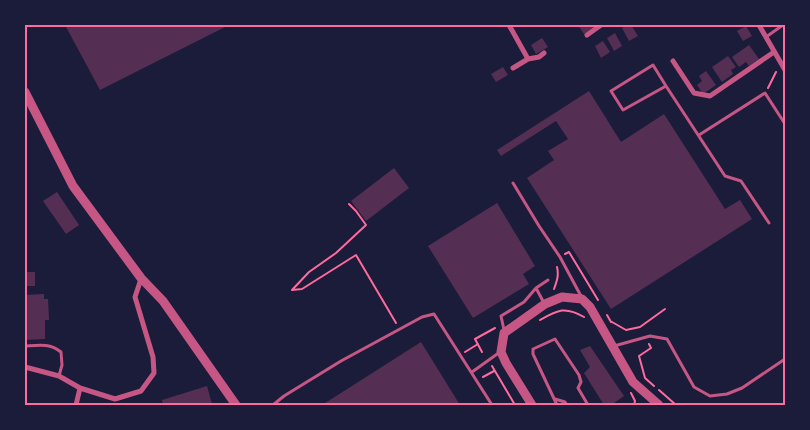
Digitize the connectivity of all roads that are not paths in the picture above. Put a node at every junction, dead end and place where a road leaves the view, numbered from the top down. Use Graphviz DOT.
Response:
graph roads {
  1 [pos="509,25"];
  2 [pos="601,25"];
  3 [pos="759,25"];
  4 [pos="783,25"];
  5 [pos="587,35"];
  6 [pos="766,37"];
  7 [pos="774,52"];
  8 [pos="544,54"];
  9 [pos="528,59"];
  10 [pos="673,61"];
  11 [pos="513,68"];
  12 [pos="785,70"];
  13 [pos="666,86"];
  14 [pos="25,92"];
  15 [pos="785,124"];
  16 [pos="699,135"];
  17 [pos="513,183"];
  18 [pos="769,223"];
  19 [pos="141,278"];
  20 [pos="548,280"];
  21 [pos="536,288"];
  22 [pos="582,299"];
  23 [pos="544,304"];
  24 [pos="504,333"];
  25 [pos="25,346"];
  26 [pos="614,347"];
  27 [pos="501,352"];
  28 [pos="785,359"];
  29 [pos="25,367"];
  30 [pos="472,372"];
  31 [pos="59,376"];
  32 [pos="80,388"];
  33 [pos="555,400"];
  34 [pos="649,402"];
  35 [pos="76,405"];
  36 [pos="236,405"];
  37 [pos="273,405"];
  38 [pos="492,405"];
  39 [pos="532,405"];
  40 [pos="557,405"];
  41 [pos="567,405"];
  42 [pos="588,405"];
  43 [pos="658,405"];
  1 -- 9 [label="street"];
  2 -- 5 [label="street"];
  3 -- 6 [label="street"];
  4 -- 6 [label="lane"];
  6 -- 7 [label="street"];
  7 -- 10 [label="street"];
  7 -- 12 [label="street"];
  8 -- 9 [label="street"];
  9 -- 11 [label="street"];
  13 -- 13 [label="lane"];
  13 -- 16 [label="lane"];
  14 -- 19 [label="street"];
  15 -- 16 [label="lane"];
  16 -- 18 [label="lane"];
  17 -- 22 [label="lane"];
  19 -- 32 [label="street"];
  19 -- 36 [label="street"];
  20 -- 21 [label="lane"];
  21 -- 23 [label="lane"];
  21 -- 24 [label="lane"];
  22 -- 23 [label="street"];
  22 -- 26 [label="street"];
  23 -- 24 [label="street"];
  24 -- 27 [label="street"];
  25 -- 31 [label="lane"];
  26 -- 28 [label="lane"];
  26 -- 34 [label="street"];
  27 -- 30 [label="lane"];
  27 -- 39 [label="street"];
  29 -- 31 [label="street"];
  30 -- 37 [label="lane"];
  30 -- 38 [label="lane"];
  31 -- 32 [label="street"];
  32 -- 35 [label="street"];
  33 -- 40 [label="lane"];
  33 -- 41 [label="lane"];
  33 -- 42 [label="lane"];
  34 -- 43 [label="street"];
}
